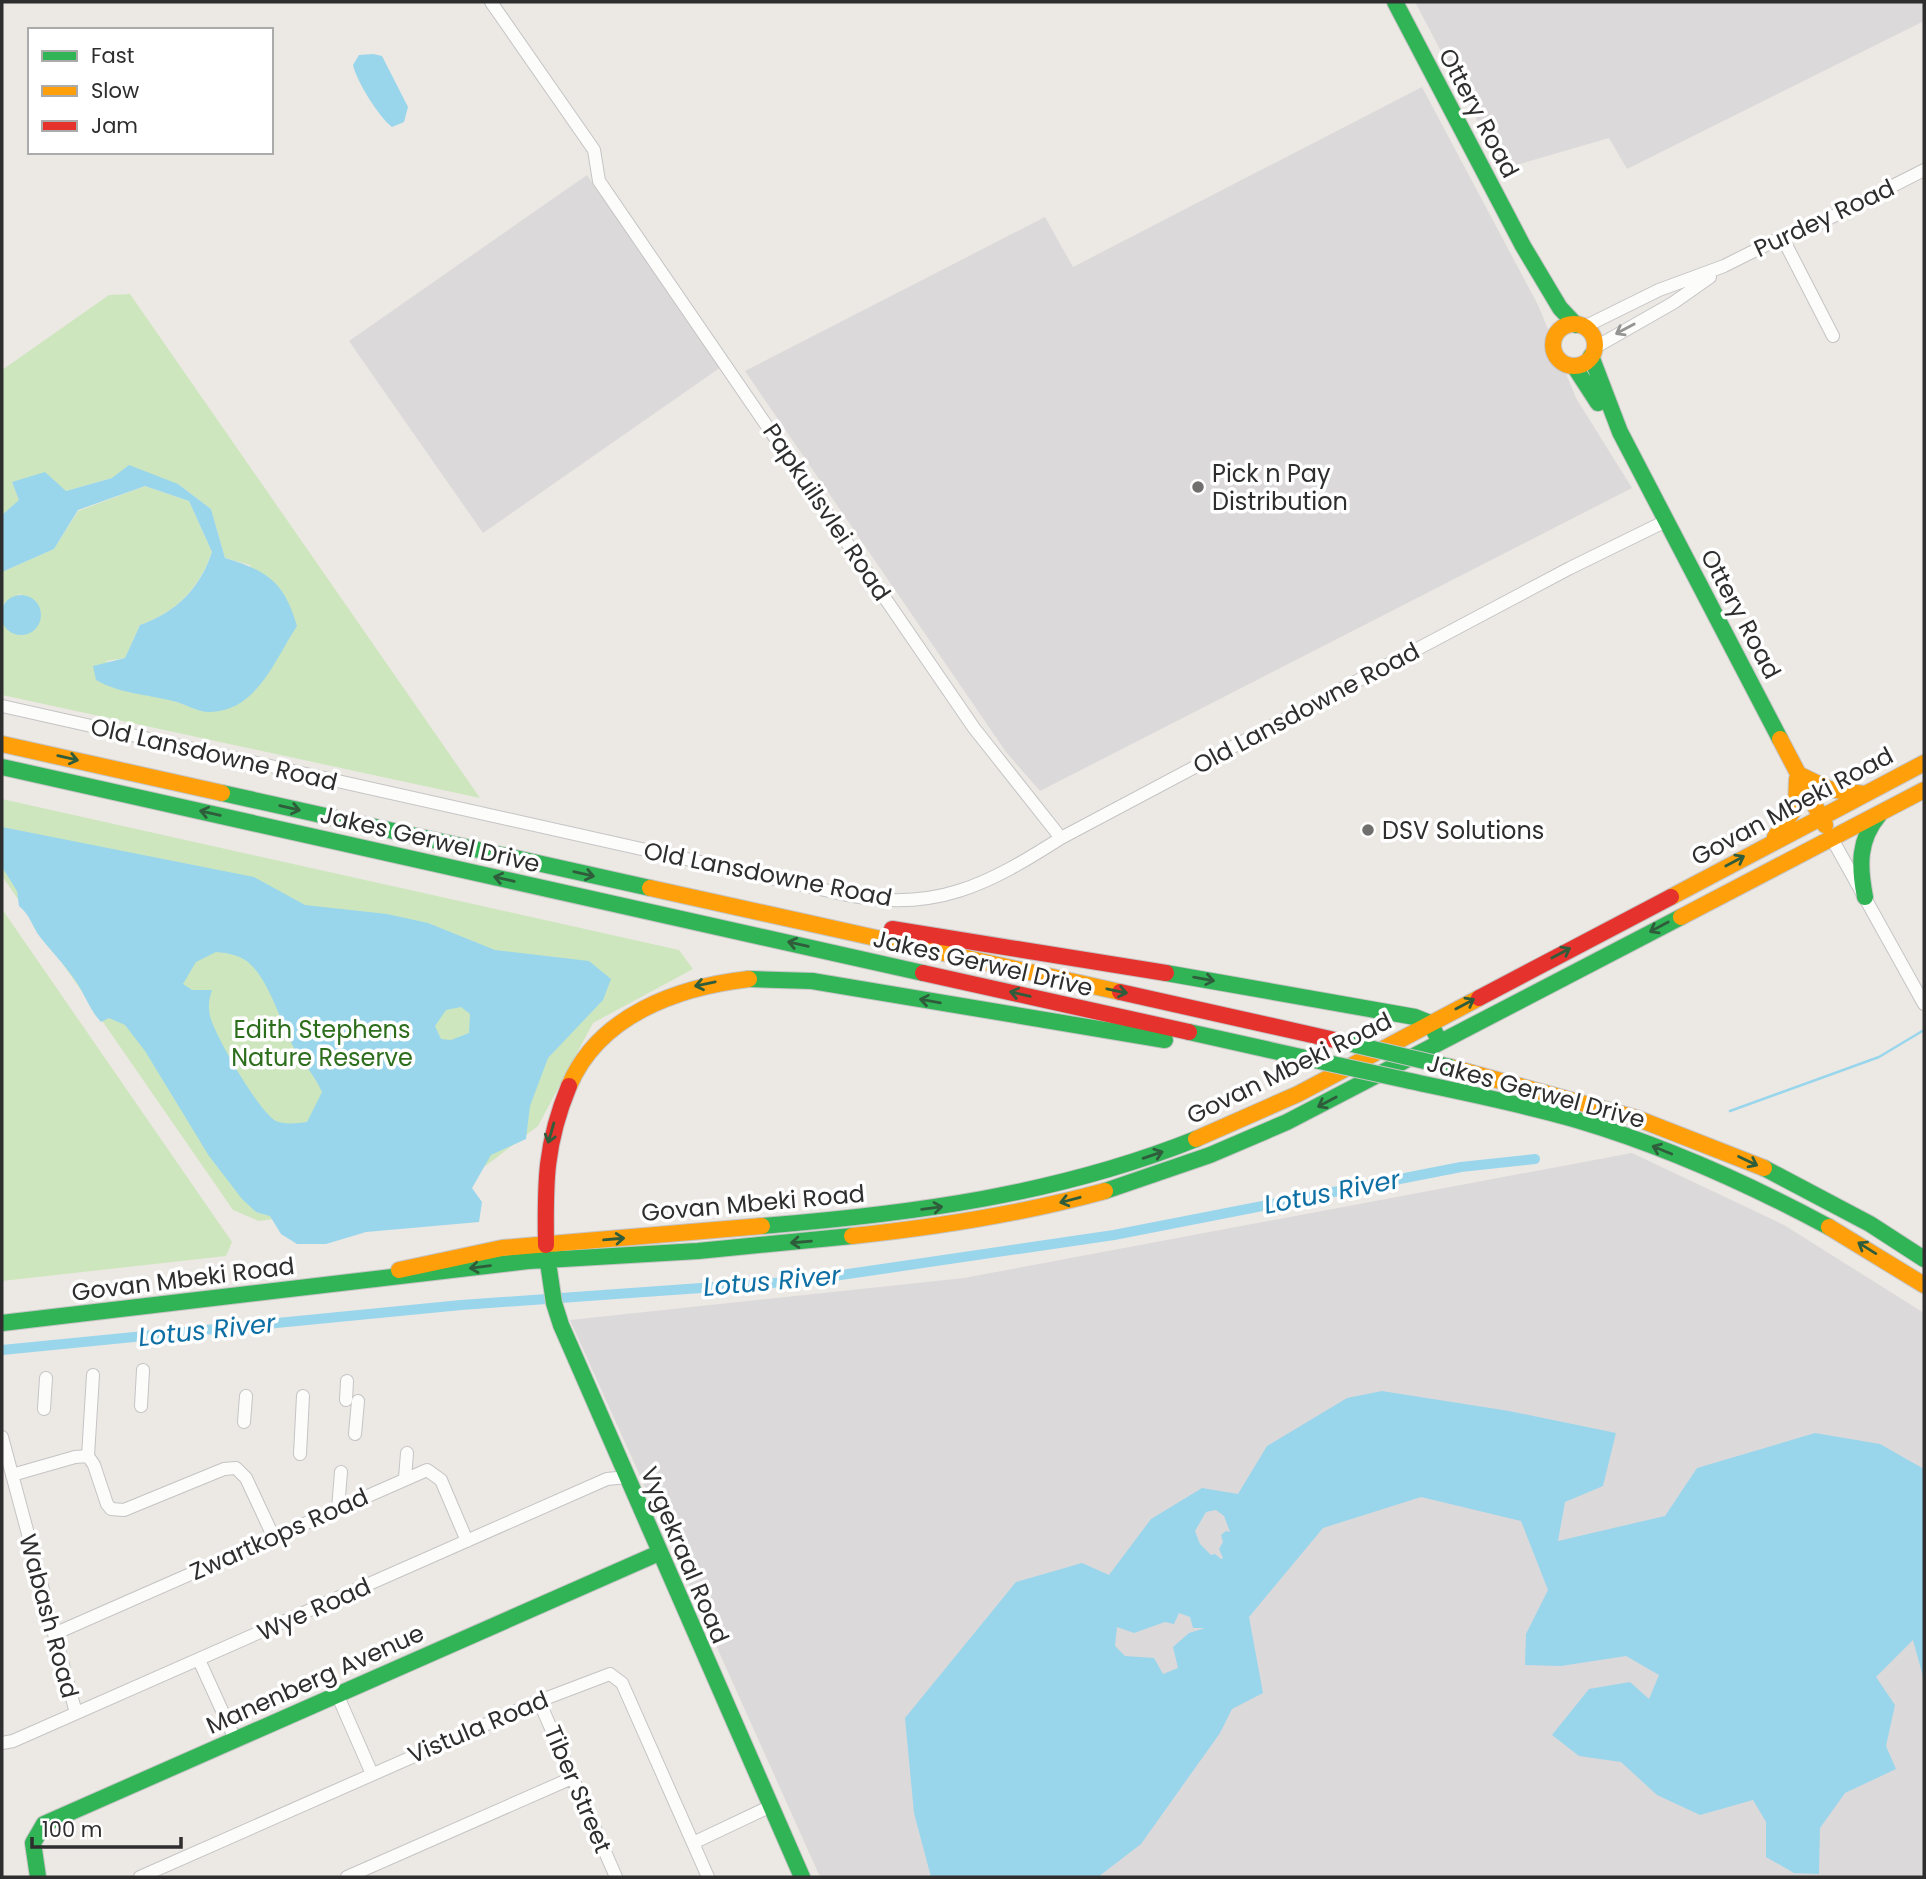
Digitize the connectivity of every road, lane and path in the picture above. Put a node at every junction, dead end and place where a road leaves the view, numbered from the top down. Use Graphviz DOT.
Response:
graph roads {
  1 [pos="491,2"];
  2 [pos="1395,2"];
  3 [pos="1924,170"];
  4 [pos="1782,237"];
  5 [pos="1523,246"];
  6 [pos="1724,266"];
  7 [pos="1580,326"];
  8 [pos="1833,336"];
  9 [pos="1555,337"];
  10 [pos="1593,352"];
  11 [pos="1574,366"];
  12 [pos="1620,432"];
  13 [pos="1666,521"];
  14 [pos="2,706"];
  15 [pos="2,744"];
  16 [pos="1924,763"];
  17 [pos="2,767"];
  18 [pos="1797,771"];
  19 [pos="1924,790"];
  20 [pos="1864,794"];
  21 [pos="1886,809"];
  22 [pos="1820,817"];
  23 [pos="1831,837"];
  24 [pos="1061,838"];
  25 [pos="1772,842"];
  26 [pos="1865,897"];
  27 [pos="713,902"];
  28 [pos="1924,1004"];
  29 [pos="1430,1023"];
  30 [pos="1440,1042"];
  31 [pos="1295,1055"];
  32 [pos="547,1252"];
  33 [pos="1924,1259"];
  34 [pos="1924,1286"];
  35 [pos="2,1323"];
  36 [pos="143,1370"];
  37 [pos="93,1374"];
  38 [pos="46,1378"];
  39 [pos="346,1381"];
  40 [pos="246,1396"];
  41 [pos="303,1396"];
  42 [pos="141,1406"];
  43 [pos="44,1409"];
  44 [pos="244,1422"];
  45 [pos="355,1434"];
  46 [pos="2,1437"];
  47 [pos="407,1453"];
  48 [pos="300,1454"];
  49 [pos="88,1456"];
  50 [pos="341,1472"];
  51 [pos="12,1475"];
  52 [pos="627,1477"];
  53 [pos="405,1478"];
  54 [pos="338,1509"];
  55 [pos="274,1538"];
  56 [pos="467,1541"];
  57 [pos="659,1553"];
  58 [pos="54,1633"];
  59 [pos="199,1660"];
  60 [pos="337,1694"];
  61 [pos="539,1701"];
  62 [pos="76,1713"];
  63 [pos="235,1740"];
  64 [pos="2,1743"];
  65 [pos="372,1774"];
  66 [pos="572,1778"];
  67 [pos="771,1807"];
  68 [pos="693,1843"];
  69 [pos="38,1877"];
  70 [pos="139,1877"];
  71 [pos="346,1877"];
  72 [pos="616,1877"];
  73 [pos="708,1877"];
  74 [pos="802,1877"];
  1 -- 24 [label="street, Papkuilsvlei Road"];
  2 -- 5 [label="main road, Ottery Road"];
  3 -- 4 [label="street, Purdey Road"];
  4 -- 6 [label="street, Purdey Road"];
  4 -- 8 [label="street"];
  5 -- 7 [label="main road, Ottery Road"];
  5 -- 9 [label="main road, Ottery Road"];
  6 -- 7 [label="street, Purdey Road"];
  6 -- 10 [label="street, Purdey Road, one-way"];
  7 -- 9 [label="main road"];
  7 -- 10 [label="main road"];
  9 -- 11 [label="main road"];
  10 -- 11 [label="main road"];
  10 -- 12 [label="main road, Ottery Road"];
  11 -- 12 [label="main road, Ottery Road"];
  12 -- 13 [label="main road, Ottery Road"];
  13 -- 18 [label="main road, Ottery Road"];
  13 -- 24 [label="street, Old Lansdowne Road"];
  14 -- 24 [label="street, Old Lansdowne Road"];
  15 -- 27 [label="main road, Jakes Gerwel Drive, one-way"];
  16 -- 20 [label="main road, Govan Mbeki Road"];
  31 -- 17 [label="main road, Jakes Gerwel Drive, one-way"];
  18 -- 20 [label="main road"];
  18 -- 22 [label="main road, Ottery Road"];
  18 -- 25 [label="main road"];
  19 -- 21 [label="main road, Govan Mbeki Road"];
  20 -- 22 [label="main road, Govan Mbeki Road"];
  21 -- 23 [label="main road, Govan Mbeki Road"];
  21 -- 26 [label="main road"];
  22 -- 23 [label="main road, Ottery Road"];
  22 -- 25 [label="main road, Govan Mbeki Road"];
  23 -- 26 [label="street"];
  23 -- 30 [label="main road, Govan Mbeki Road, one-way"];
  29 -- 25 [label="main road, Govan Mbeki Road, one-way"];
  26 -- 28 [label="street"];
  27 -- 29 [label="main road, one-way"];
  27 -- 33 [label="main road, Jakes Gerwel Drive, one-way, bridge"];
  29 -- 30 [label="main road"];
  32 -- 29 [label="main road, Govan Mbeki Road, one-way"];
  30 -- 32 [label="main road, Govan Mbeki Road, one-way"];
  31 -- 32 [label="main road, Vygekraal Road, one-way"];
  34 -- 31 [label="main road, Jakes Gerwel Drive, one-way, bridge"];
  32 -- 35 [label="main road, Govan Mbeki Road"];
  32 -- 52 [label="main road, Vygekraal Road"];
  36 -- 42 [label="street"];
  37 -- 49 [label="street"];
  38 -- 43 [label="street"];
  39 -- 45 [label="street"];
  40 -- 44 [label="street"];
  41 -- 48 [label="street"];
  46 -- 51 [label="street, Wabash Road"];
  47 -- 53 [label="street"];
  49 -- 51 [label="street"];
  49 -- 55 [label="street"];
  50 -- 54 [label="street"];
  51 -- 58 [label="street, Wabash Road"];
  52 -- 56 [label="street, Wye Road"];
  52 -- 57 [label="main road, Vygekraal Road"];
  53 -- 54 [label="street, Zwartkops Road"];
  53 -- 56 [label="street, Zwartkops Road"];
  54 -- 55 [label="street, Zwartkops Road"];
  55 -- 58 [label="street, Zwartkops Road"];
  56 -- 59 [label="street, Wye Road"];
  57 -- 60 [label="main road, Manenberg Avenue"];
  57 -- 67 [label="main road, Vygekraal Road"];
  58 -- 62 [label="street, Wabash Road"];
  59 -- 62 [label="street, Wye Road"];
  59 -- 63 [label="street"];
  60 -- 63 [label="main road, Manenberg Avenue"];
  60 -- 65 [label="street"];
  61 -- 65 [label="street, Vistula Road"];
  61 -- 66 [label="street, Tiber Street"];
  61 -- 68 [label="street, Vistula Road"];
  62 -- 64 [label="street, Wye Road"];
  63 -- 69 [label="main road, Manenberg Avenue"];
  65 -- 70 [label="street, Vistula Road"];
  66 -- 71 [label="street"];
  66 -- 72 [label="street, Tiber Street"];
  67 -- 68 [label="street"];
  67 -- 74 [label="main road, Vygekraal Road"];
  68 -- 73 [label="street, Vistula Road"];
}
